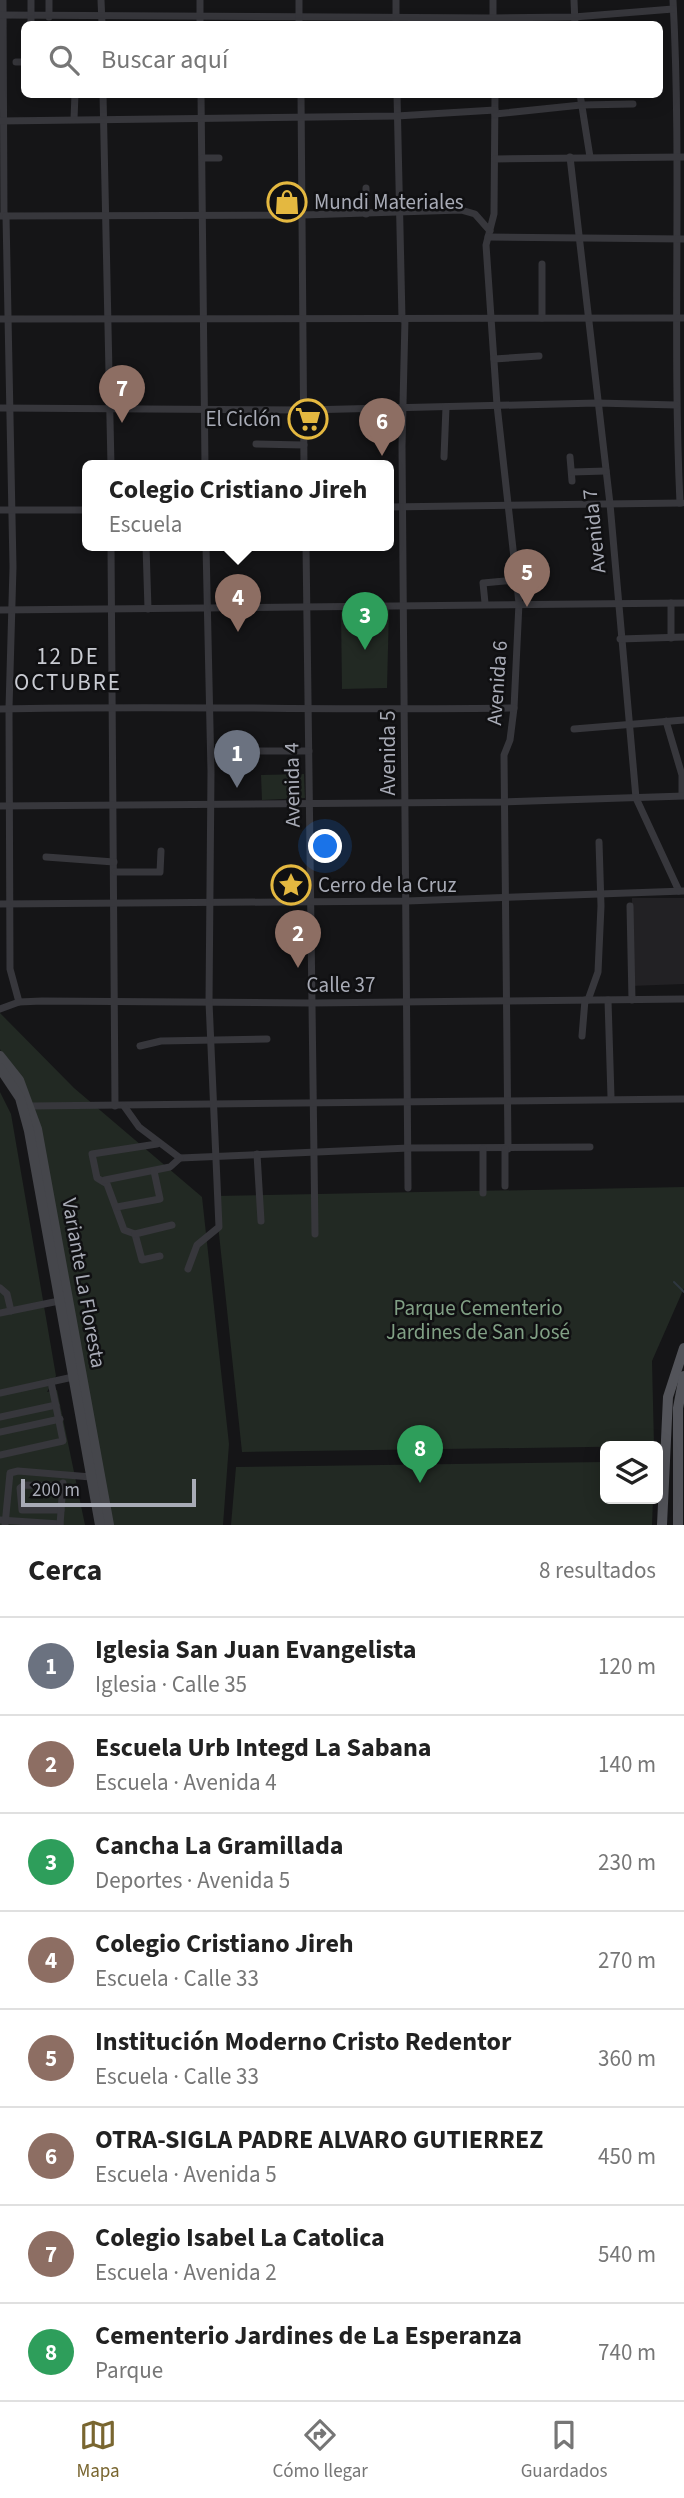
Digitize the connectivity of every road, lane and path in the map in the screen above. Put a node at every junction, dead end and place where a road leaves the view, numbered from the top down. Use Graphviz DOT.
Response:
graph roads {
  1 [pos="3,0"];
  2 [pos="31,0"];
  3 [pos="49,0"];
  4 [pos="101,0"];
  5 [pos="200,0"];
  6 [pos="299,0"];
  7 [pos="396,0"];
  8 [pos="493,0"];
  9 [pos="574,0"];
  10 [pos="673,4"];
  11 [pos="1,15"];
  12 [pos="53,19"];
  13 [pos="31,20"];
  14 [pos="102,20"];
  15 [pos="119,20"];
  16 [pos="176,20"];
  17 [pos="200,20"];
  18 [pos="298,20"];
  19 [pos="396,20"];
  20 [pos="493,21"];
  21 [pos="575,21"];
  22 [pos="680,48"];
  23 [pos="75,98"];
  24 [pos="103,98"];
  25 [pos="201,98"];
  26 [pos="300,98"];
  27 [pos="397,98"];
  28 [pos="495,98"];
  29 [pos="580,98"];
  30 [pos="633,104"];
  31 [pos="581,105"];
  32 [pos="495,112"];
  33 [pos="301,116"];
  34 [pos="397,116"];
  35 [pos="202,118"];
  36 [pos="103,119"];
  37 [pos="74,120"];
  38 [pos="1,121"];
  39 [pos="570,157"];
  40 [pos="590,157"];
  41 [pos="681,157"];
  42 [pos="203,158"];
  43 [pos="219,158"];
  44 [pos="495,159"];
  45 [pos="366,188"];
  46 [pos="399,213"];
  47 [pos="204,214"];
  48 [pos="366,214"];
  49 [pos="104,215"];
  50 [pos="303,215"];
  51 [pos="3,216"];
  52 [pos="489,234"];
  53 [pos="579,237"];
  54 [pos="681,239"];
  55 [pos="542,264"];
  56 [pos="542,318"];
  57 [pos="587,318"];
  58 [pos="681,318"];
  59 [pos="4,319"];
  60 [pos="107,319"];
  61 [pos="205,319"];
  62 [pos="304,319"];
  63 [pos="403,319"];
  64 [pos="491,320"];
  65 [pos="539,356"];
  66 [pos="494,359"];
  67 [pos="597,404"];
  68 [pos="497,405"];
  69 [pos="676,405"];
  70 [pos="446,407"];
  71 [pos="0,408"];
  72 [pos="9,408"];
  73 [pos="111,408"];
  74 [pos="205,408"];
  75 [pos="402,409"];
  76 [pos="305,410"];
  77 [pos="680,423"];
  78 [pos="256,444"];
  79 [pos="304,445"];
  80 [pos="444,457"];
  81 [pos="570,457"];
  82 [pos="111,460"];
  83 [pos="205,460"];
  84 [pos="304,460"];
  85 [pos="606,471"];
  86 [pos="572,472"];
  87 [pos="572,481"];
  88 [pos="682,503"];
  89 [pos="508,504"];
  90 [pos="610,504"];
  91 [pos="394,507"];
  92 [pos="404,507"];
  93 [pos="0,510"];
  94 [pos="13,510"];
  95 [pos="82,510"];
  96 [pos="111,551"];
  97 [pos="145,551"];
  98 [pos="206,551"];
  99 [pos="306,551"];
  100 [pos="516,580"];
  101 [pos="485,603"];
  102 [pos="519,603"];
  103 [pos="671,603"];
  104 [pos="684,603"];
  105 [pos="403,604"];
  106 [pos="619,604"];
  107 [pos="308,608"];
  108 [pos="148,609"];
  109 [pos="206,609"];
  110 [pos="0,610"];
  111 [pos="13,610"];
  112 [pos="111,610"];
  113 [pos="684,637"];
  114 [pos="671,638"];
  115 [pos="620,639"];
  116 [pos="111,706"];
  117 [pos="9,708"];
  118 [pos="210,708"];
  119 [pos="514,708"];
  120 [pos="0,709"];
  121 [pos="310,709"];
  122 [pos="406,710"];
  123 [pos="684,720"];
  124 [pos="666,721"];
  125 [pos="628,724"];
  126 [pos="574,729"];
  127 [pos="246,751"];
  128 [pos="309,751"];
  129 [pos="683,796"];
  130 [pos="636,798"];
  131 [pos="309,802"];
  132 [pos="505,802"];
  133 [pos="405,803"];
  134 [pos="210,804"];
  135 [pos="0,806"];
  136 [pos="10,806"];
  137 [pos="113,807"];
  138 [pos="0,839"];
  139 [pos="9,839"];
  140 [pos="599,842"];
  141 [pos="161,851"];
  142 [pos="46,857"];
  143 [pos="114,862"];
  144 [pos="0,872"];
  145 [pos="10,872"];
  146 [pos="114,872"];
  147 [pos="682,891"];
  148 [pos="600,895"];
  149 [pos="505,898"];
  150 [pos="407,901"];
  151 [pos="312,902"];
  152 [pos="0,904"];
  153 [pos="10,904"];
  154 [pos="211,905"];
  155 [pos="114,906"];
  156 [pos="630,906"];
  157 [pos="0,939"];
  158 [pos="10,939"];
  159 [pos="684,999"];
  160 [pos="586,1000"];
  161 [pos="608,1000"];
  162 [pos="632,1000"];
  163 [pos="115,1001"];
  164 [pos="19,1002"];
  165 [pos="209,1002"];
  166 [pos="409,1002"];
  167 [pos="505,1002"];
  168 [pos="311,1003"];
  169 [pos="0,1009"];
  170 [pos="582,1036"];
  171 [pos="267,1039"];
  172 [pos="210,1042"];
  173 [pos="140,1046"];
  174 [pos="0,1056"];
  175 [pos="0,1068"];
  176 [pos="611,1097"];
  177 [pos="684,1098"];
  178 [pos="409,1100"];
  179 [pos="508,1100"];
  180 [pos="114,1102"];
  181 [pos="313,1102"];
  182 [pos="212,1105"];
  183 [pos="31,1106"];
  184 [pos="124,1106"];
  185 [pos="33,1130"];
  186 [pos="157,1143"];
  187 [pos="590,1147"];
  188 [pos="409,1148"];
  189 [pos="483,1149"];
  190 [pos="506,1149"];
  191 [pos="313,1152"];
  192 [pos="257,1154"];
  193 [pos="214,1157"];
  194 [pos="180,1158"];
  195 [pos="154,1171"];
  196 [pos="104,1180"];
  197 [pos="505,1186"];
  198 [pos="408,1188"];
  199 [pos="483,1193"];
  200 [pos="117,1207"];
  201 [pos="261,1221"];
  202 [pos="172,1225"];
  203 [pos="135,1234"];
  204 [pos="315,1234"];
  205 [pos="160,1256"];
  206 [pos="188,1269"];
  207 [pos="0,1289"];
  208 [pos="60,1301"];
  209 [pos="11,1311"];
  210 [pos="0,1313"];
  211 [pos="684,1348"];
  212 [pos="75,1372"];
  213 [pos="684,1376"];
  214 [pos="51,1382"];
  215 [pos="0,1394"];
  216 [pos="56,1405"];
  217 [pos="0,1417"];
  218 [pos="60,1419"];
  219 [pos="0,1432"];
  220 [pos="0,1455"];
  221 [pos="65,1476"];
  222 [pos="91,1477"];
  223 [pos="62,1486"];
  224 [pos="61,1510"];
  225 [pos="4,1522"];
  226 [pos="60,1525"];
  227 [pos="100,1525"];
  228 [pos="109,1525"];
  229 [pos="662,1525"];
  230 [pos="678,1525"];
  1 -- 11 [label="street"];
  2 -- 13 [label="street"];
  3 -- 12 [label="street"];
  4 -- 14 [label="street"];
  5 -- 17 [label="street"];
  6 -- 18 [label="street"];
  7 -- 19 [label="street"];
  8 -- 20 [label="street"];
  9 -- 21 [label="street"];
  10 -- 21 [label="street"];
  10 -- 22 [label="street"];
  11 -- 13 [label="street"];
  11 -- 38 [label="street"];
  12 -- 13 [label="street"];
  12 -- 14 [label="street"];
  14 -- 15 [label="street"];
  15 -- 16 [label="street"];
  16 -- 17 [label="street"];
  17 -- 18 [label="street"];
  18 -- 19 [label="street"];
  19 -- 20 [label="street"];
  20 -- 21 [label="street"];
  22 -- 41 [label="street"];
  23 -- 37 [label="street"];
  24 -- 36 [label="street"];
  25 -- 35 [label="street"];
  26 -- 33 [label="street"];
  27 -- 34 [label="street, Avenida 5"];
  28 -- 32 [label="street, Avenida 6"];
  29 -- 31 [label="street"];
  30 -- 31 [label="street"];
  31 -- 32 [label="street"];
  31 -- 40 [label="street"];
  32 -- 34 [label="street"];
  32 -- 44 [label="street, Avenida 6"];
  33 -- 34 [label="street"];
  33 -- 35 [label="street"];
  33 -- 50 [label="street"];
  34 -- 46 [label="street, Avenida 5"];
  35 -- 36 [label="street"];
  35 -- 42 [label="street"];
  36 -- 37 [label="street"];
  36 -- 49 [label="street"];
  37 -- 38 [label="street"];
  38 -- 51 [label="street"];
  39 -- 40 [label="street"];
  39 -- 44 [label="street"];
  39 -- 53 [label="street, Avenida 7"];
  40 -- 41 [label="street"];
  41 -- 54 [label="street"];
  42 -- 43 [label="street"];
  42 -- 47 [label="street"];
  44 -- 52 [label="street, Avenida 6"];
  45 -- 48 [label="street"];
  46 -- 48 [label="street"];
  46 -- 52 [label="street"];
  46 -- 63 [label="street, Avenida 5"];
  47 -- 49 [label="street"];
  47 -- 50 [label="street"];
  47 -- 61 [label="street"];
  48 -- 50 [label="street"];
  49 -- 51 [label="street"];
  49 -- 60 [label="street"];
  50 -- 62 [label="street"];
  51 -- 59 [label="street"];
  52 -- 53 [label="street"];
  52 -- 64 [label="street, Avenida 6"];
  53 -- 54 [label="street"];
  53 -- 57 [label="street, Avenida 7"];
  54 -- 58 [label="street"];
  55 -- 56 [label="street"];
  56 -- 57 [label="street"];
  56 -- 64 [label="street"];
  57 -- 58 [label="street"];
  57 -- 67 [label="street, Avenida 7"];
  58 -- 69 [label="street"];
  59 -- 60 [label="street"];
  59 -- 72 [label="street"];
  60 -- 61 [label="street"];
  60 -- 73 [label="street"];
  61 -- 62 [label="street"];
  61 -- 74 [label="street"];
  62 -- 63 [label="street"];
  62 -- 76 [label="street"];
  63 -- 64 [label="street"];
  63 -- 75 [label="street, Avenida 5"];
  64 -- 66 [label="street, Avenida 6"];
  65 -- 66 [label="street"];
  66 -- 68 [label="street, Avenida 6"];
  67 -- 68 [label="street"];
  67 -- 69 [label="street"];
  67 -- 85 [label="street, Avenida 7"];
  68 -- 70 [label="street"];
  68 -- 89 [label="street, Avenida 6"];
  69 -- 77 [label="street"];
  70 -- 75 [label="street"];
  70 -- 80 [label="street"];
  71 -- 72 [label="street"];
  72 -- 73 [label="street"];
  72 -- 94 [label="street"];
  73 -- 74 [label="street"];
  73 -- 82 [label="street"];
  74 -- 76 [label="street"];
  74 -- 83 [label="street"];
  75 -- 76 [label="street"];
  75 -- 92 [label="street, Avenida 5"];
  76 -- 79 [label="street"];
  77 -- 88 [label="street"];
  78 -- 79 [label="street"];
  79 -- 84 [label="street"];
  81 -- 86 [label="street"];
  85 -- 86 [label="street"];
  85 -- 90 [label="street, Avenida 7"];
  86 -- 87 [label="street"];
  88 -- 90 [label="street"];
  89 -- 90 [label="street"];
  89 -- 92 [label="street"];
  89 -- 100 [label="street, Avenida 6"];
  90 -- 106 [label="street, Avenida 7"];
  91 -- 92 [label="street"];
  92 -- 105 [label="street, Avenida 5"];
  93 -- 94 [label="street"];
  94 -- 95 [label="street"];
  94 -- 111 [label="street"];
  96 -- 112 [label="street"];
  97 -- 108 [label="street"];
  98 -- 109 [label="street"];
  99 -- 107 [label="street, Avenida 4"];
  100 -- 101 [label="street"];
  100 -- 102 [label="street, Avenida 6"];
  101 -- 102 [label="street"];
  101 -- 105 [label="street"];
  102 -- 106 [label="street"];
  102 -- 119 [label="street, Avenida 6"];
  103 -- 104 [label="street"];
  103 -- 106 [label="street"];
  103 -- 114 [label="street"];
  105 -- 107 [label="street"];
  105 -- 122 [label="street, Avenida 5"];
  106 -- 115 [label="street, Avenida 7"];
  107 -- 109 [label="street"];
  107 -- 121 [label="street, Avenida 4"];
  108 -- 109 [label="street"];
  108 -- 112 [label="street"];
  109 -- 118 [label="street"];
  110 -- 111 [label="street"];
  111 -- 112 [label="street"];
  111 -- 117 [label="street"];
  112 -- 116 [label="street"];
  113 -- 114 [label="street"];
  114 -- 115 [label="street"];
  115 -- 125 [label="street, Avenida 7"];
  116 -- 117 [label="street"];
  116 -- 118 [label="street"];
  116 -- 137 [label="street"];
  117 -- 120 [label="street"];
  117 -- 136 [label="street"];
  118 -- 121 [label="street"];
  118 -- 134 [label="street"];
  119 -- 122 [label="street"];
  119 -- 132 [label="street, Avenida 6"];
  121 -- 122 [label="street"];
  121 -- 128 [label="street, Avenida 4"];
  122 -- 133 [label="street, Avenida 5"];
  123 -- 124 [label="street"];
  124 -- 125 [label="street"];
  124 -- 129 [label="street"];
  125 -- 126 [label="street"];
  125 -- 130 [label="street, Avenida 7"];
  127 -- 128 [label="street"];
  128 -- 131 [label="street, Avenida 4"];
  129 -- 130 [label="street"];
  130 -- 132 [label="street"];
  130 -- 147 [label="street, Avenida 7"];
  131 -- 133 [label="street"];
  131 -- 134 [label="street"];
  131 -- 151 [label="street, Avenida 4"];
  132 -- 133 [label="street"];
  132 -- 149 [label="street, Avenida 6"];
  133 -- 150 [label="street, Avenida 5"];
  134 -- 137 [label="street"];
  134 -- 154 [label="street"];
  135 -- 136 [label="street"];
  136 -- 137 [label="street"];
  136 -- 139 [label="street"];
  137 -- 143 [label="street"];
  138 -- 139 [label="street"];
  139 -- 145 [label="street"];
  140 -- 148 [label="street"];
  141 -- 146 [label="street"];
  142 -- 143 [label="street"];
  143 -- 146 [label="street"];
  144 -- 145 [label="street"];
  145 -- 153 [label="street"];
  146 -- 155 [label="street"];
  147 -- 148 [label="street"];
  148 -- 149 [label="street"];
  148 -- 160 [label="street"];
  149 -- 150 [label="street"];
  149 -- 167 [label="street, Avenida 6"];
  150 -- 151 [label="street"];
  150 -- 166 [label="street, Avenida 5"];
  151 -- 154 [label="street"];
  151 -- 168 [label="street, Avenida 4"];
  152 -- 153 [label="street"];
  153 -- 155 [label="street"];
  153 -- 158 [label="street"];
  154 -- 155 [label="street"];
  154 -- 165 [label="street"];
  155 -- 163 [label="street"];
  156 -- 162 [label="street"];
  157 -- 158 [label="street"];
  158 -- 164 [label="street"];
  159 -- 162 [label="street, Calle 37"];
  160 -- 161 [label="street, Calle 37"];
  160 -- 167 [label="street, Calle 37"];
  160 -- 170 [label="street"];
  161 -- 162 [label="street, Calle 37"];
  161 -- 176 [label="street"];
  163 -- 164 [label="street, Calle 37"];
  163 -- 165 [label="street, Calle 37"];
  163 -- 180 [label="street"];
  164 -- 169 [label="street, Calle 37"];
  165 -- 168 [label="street, Calle 37"];
  165 -- 172 [label="street"];
  166 -- 167 [label="street, Calle 37"];
  166 -- 168 [label="street, Calle 37"];
  166 -- 178 [label="street, Avenida 5"];
  167 -- 179 [label="street, Avenida 6"];
  168 -- 181 [label="street, Avenida 4"];
  171 -- 172 [label="street"];
  172 -- 173 [label="street"];
  172 -- 182 [label="street"];
  174 -- 183 [label="main road, Variante La Floresta"];
  175 -- 185 [label="main road, Variante La Floresta"];
  176 -- 177 [label="street"];
  176 -- 179 [label="street"];
  178 -- 179 [label="street"];
  178 -- 181 [label="street"];
  178 -- 188 [label="street, Avenida 5"];
  179 -- 190 [label="street, Avenida 6"];
  180 -- 183 [label="street"];
  180 -- 184 [label="street"];
  181 -- 182 [label="street"];
  181 -- 191 [label="street, Avenida 4"];
  182 -- 184 [label="street"];
  182 -- 193 [label="street"];
  183 -- 185 [label="main road, Variante La Floresta"];
  184 -- 186 [label="street"];
  185 -- 208 [label="main road, Variante La Floresta"];
  185 -- 212 [label="main road, Variante La Floresta"];
  186 -- 194 [label="street"];
  186 -- 196 [label="street"];
  187 -- 190 [label="street"];
  188 -- 189 [label="street"];
  188 -- 191 [label="street"];
  188 -- 198 [label="street, Avenida 5"];
  189 -- 190 [label="street"];
  189 -- 199 [label="street"];
  190 -- 197 [label="street, Avenida 6"];
  191 -- 192 [label="street"];
  191 -- 204 [label="street, Avenida 4"];
  192 -- 193 [label="street"];
  192 -- 201 [label="street"];
  193 -- 194 [label="street"];
  193 -- 206 [label="street"];
  194 -- 195 [label="street"];
  195 -- 196 [label="street"];
  195 -- 200 [label="street"];
  196 -- 200 [label="street"];
  200 -- 203 [label="street"];
  202 -- 203 [label="street"];
  203 -- 205 [label="street"];
  207 -- 209 [label="street"];
  208 -- 209 [label="street"];
  208 -- 212 [label="main road, Variante La Floresta"];
  209 -- 210 [label="street"];
  211 -- 229 [label="main road"];
  212 -- 214 [label="street"];
  212 -- 222 [label="main road, Variante La Floresta"];
  212 -- 228 [label="main road, Variante La Floresta"];
  213 -- 230 [label="main road"];
  214 -- 215 [label="street"];
  214 -- 216 [label="street"];
  216 -- 217 [label="street"];
  216 -- 218 [label="street"];
  218 -- 219 [label="street"];
  218 -- 220 [label="street"];
  221 -- 222 [label="street"];
  221 -- 223 [label="street"];
  221 -- 225 [label="street"];
  222 -- 227 [label="main road, Variante La Floresta"];
  223 -- 224 [label="street"];
  223 -- 224 [label="street"];
  224 -- 226 [label="street"];
  225 -- 226 [label="street"];
}
